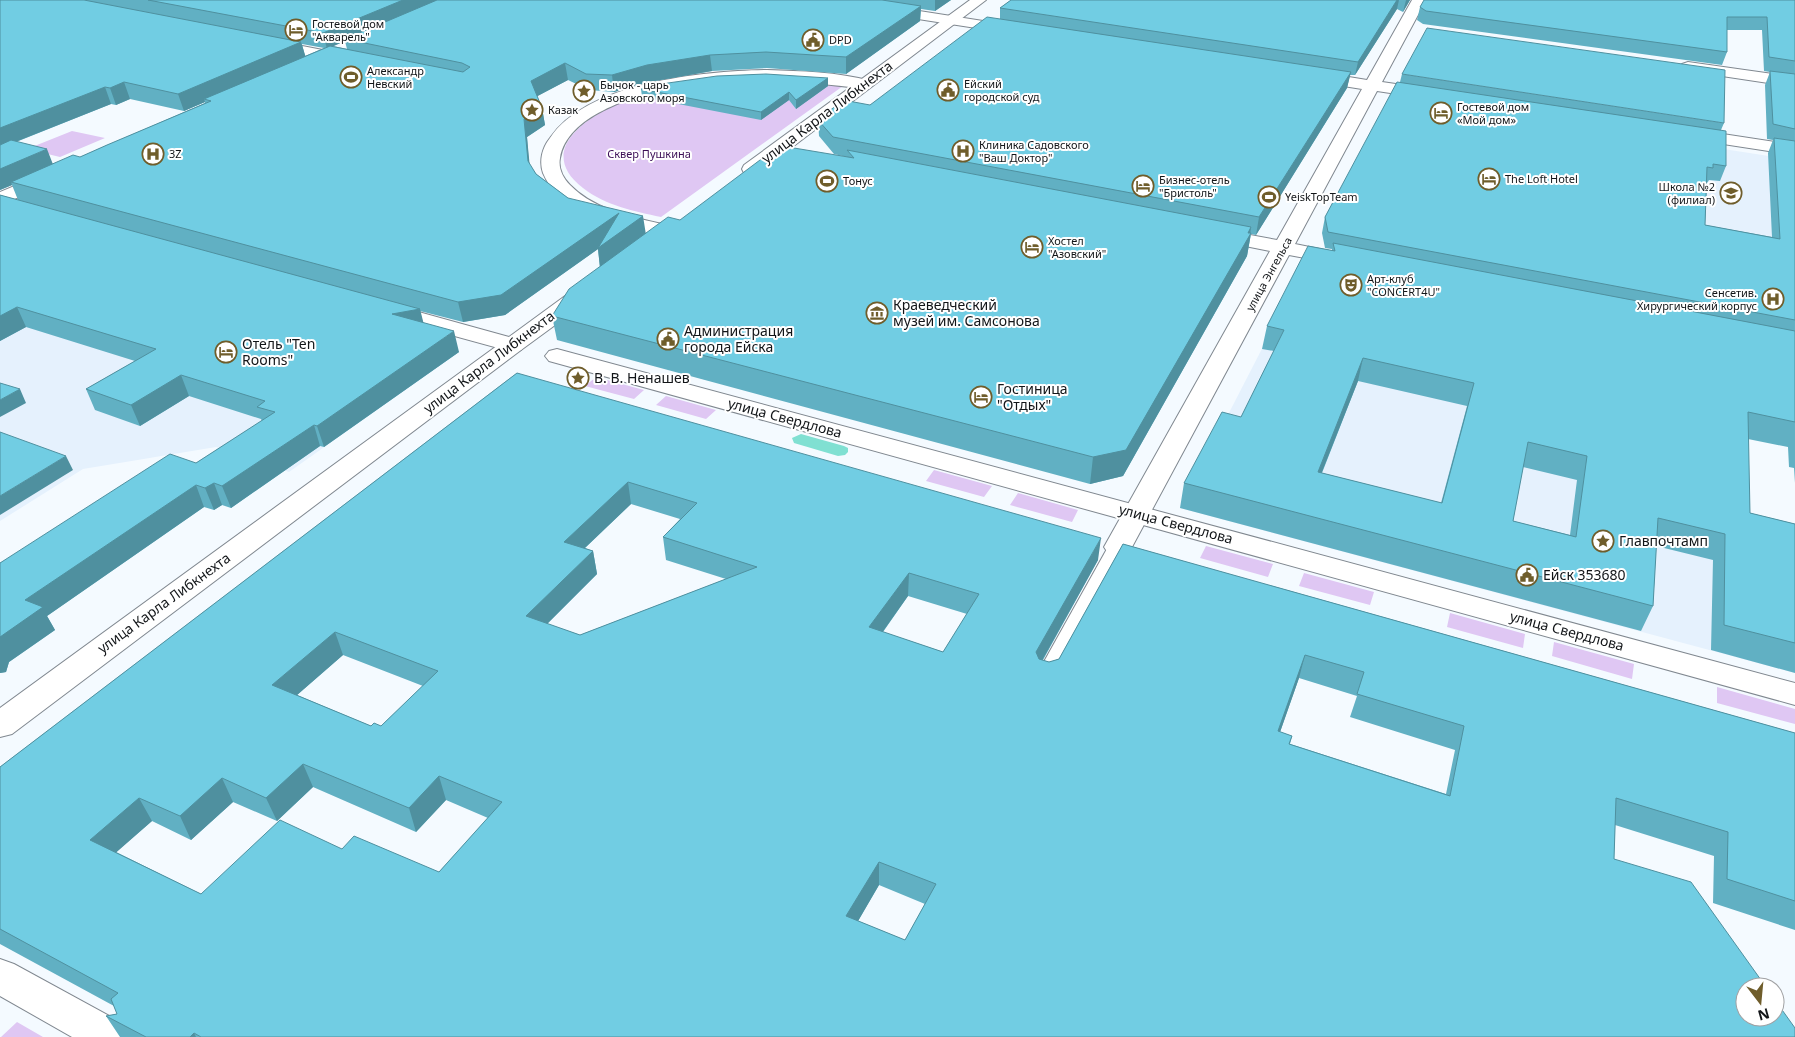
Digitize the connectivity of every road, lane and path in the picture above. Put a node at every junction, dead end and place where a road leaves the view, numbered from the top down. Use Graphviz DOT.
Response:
graph roads {
  1 [pos="822,0"];
  2 [pos="978,0"];
  3 [pos="1419,0"];
  4 [pos="952,20"];
  5 [pos="1032,32"];
  6 [pos="254,42"];
  7 [pos="1676,65"];
  8 [pos="303,68"];
  9 [pos="1298,74"];
  10 [pos="1795,82"];
  11 [pos="865,84"];
  12 [pos="1372,85"];
  13 [pos="1448,97"];
  14 [pos="1673,131"];
  15 [pos="776,150"];
  16 [pos="1795,150"];
  17 [pos="800,154"];
  18 [pos="61,172"];
  19 [pos="734,181"];
  20 [pos="0,201"];
  21 [pos="21,208"];
  22 [pos="1190,230"];
  23 [pos="644,248"];
  24 [pos="1283,248"];
  25 [pos="1362,263"];
  26 [pos="600,280"];
  27 [pos="372,306"];
  28 [pos="513,345"];
  29 [pos="557,356"];
  30 [pos="1136,514"];
  31 [pos="1090,539"];
  32 [pos="1118,547"];
  33 [pos="1147,555"];
  34 [pos="1046,676"];
  35 [pos="1795,694"];
  36 [pos="0,725"];
  37 [pos="0,976"];
  38 [pos="110,1037"];
  1 -- 4 [label="street"];
  2 -- 4 [label="street, улица Карла Либкнехта"];
  3 -- 12 [label="street, улица Энгельса"];
  4 -- 5 [label="street"];
  4 -- 11 [label="street, улица Карла Либкнехта"];
  6 -- 8 [label="street"];
  7 -- 10 [label="street"];
  9 -- 12 [label="street"];
  11 -- 15 [label="street, улица Карла Либкнехта"];
  11 -- 23 [label="street"];
  12 -- 13 [label="street"];
  12 -- 24 [label="street, улица Энгельса"];
  14 -- 16 [label="street"];
  15 -- 17 [label="street"];
  15 -- 19 [label="street, улица Карла Либкнехта"];
  18 -- 20 [label="street"];
  20 -- 21 [label="street"];
  22 -- 24 [label="street"];
  24 -- 25 [label="street"];
  24 -- 30 [label="street, улица Энгельса"];
  26 -- 28 [label="street, улица Карла Либкнехта"];
  27 -- 28 [label="street"];
  28 -- 36 [label="street, улица Карла Либкнехта"];
  29 -- 30 [label="street, улица Свердлова"];
  30 -- 32 [label="street, улица Энгельса"];
  30 -- 35 [label="street, улица Свердлова"];
  31 -- 32 [label="street"];
  32 -- 33 [label="street"];
  32 -- 34 [label="lane"];
  37 -- 38 [label="street"];
}
